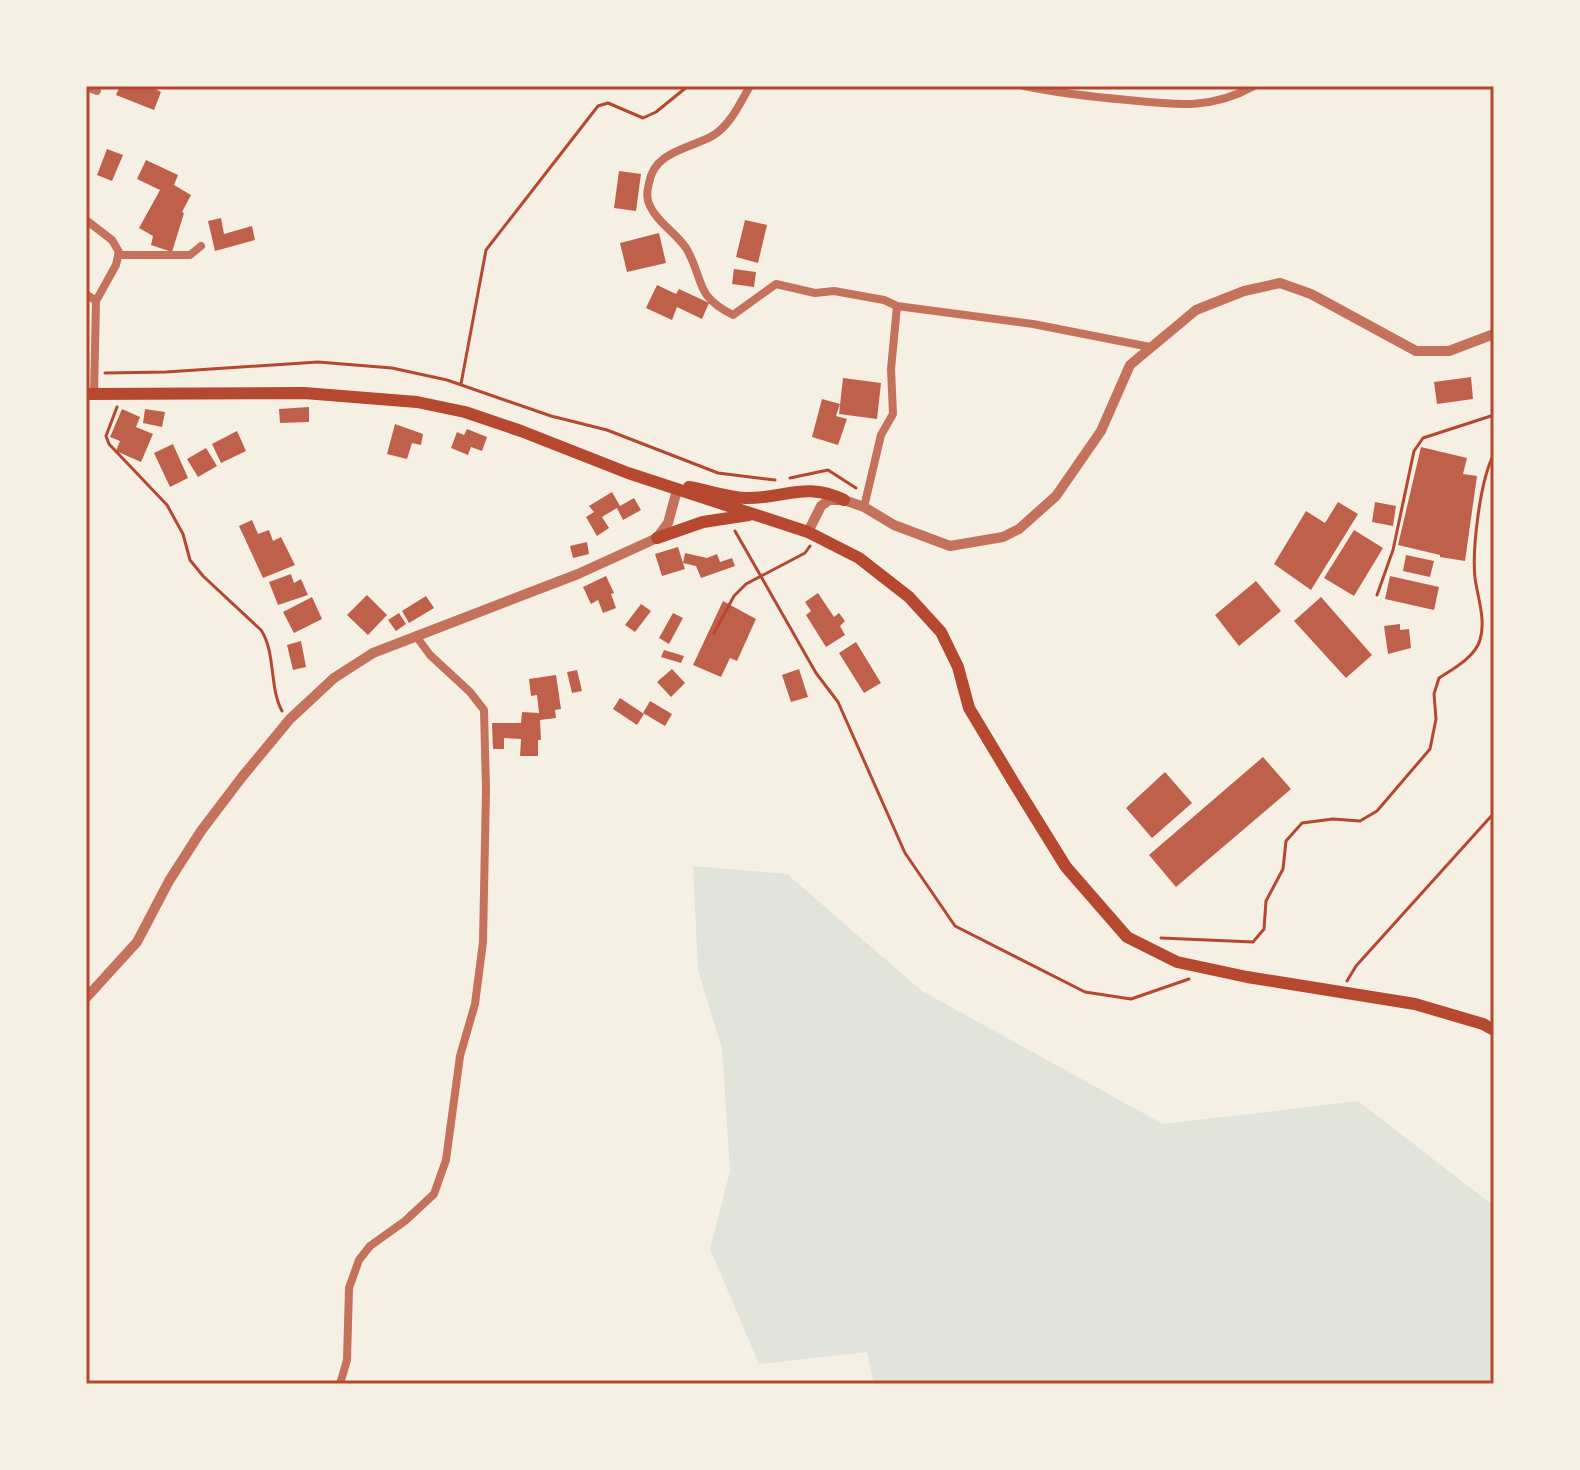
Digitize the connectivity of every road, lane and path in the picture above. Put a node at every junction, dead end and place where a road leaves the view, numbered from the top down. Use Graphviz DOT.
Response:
graph roads {
  1 [pos="688,86"];
  2 [pos="750,86"];
  3 [pos="1024,86"];
  4 [pos="1254,86"];
  5 [pos="86,87"];
  6 [pos="97,91"];
  7 [pos="86,220"];
  8 [pos="201,246"];
  9 [pos="118,255"];
  10 [pos="86,294"];
  11 [pos="96,301"];
  12 [pos="897,306"];
  13 [pos="1494,334"];
  14 [pos="1150,347"];
  15 [pos="461,384"];
  16 [pos="90,394"];
  17 [pos="119,394"];
  18 [pos="1494,415"];
  19 [pos="1494,454"];
  20 [pos="658,483"];
  21 [pos="677,490"];
  22 [pos="844,500"];
  23 [pos="864,507"];
  24 [pos="757,514"];
  25 [pos="728,516"];
  26 [pos="812,534"];
  27 [pos="657,538"];
  28 [pos="760,577"];
  29 [pos="1377,595"];
  30 [pos="714,633"];
  31 [pos="416,636"];
  32 [pos="290,719"];
  33 [pos="1494,813"];
  34 [pos="1159,938"];
  35 [pos="1203,967"];
  36 [pos="1341,992"];
  37 [pos="86,998"];
  38 [pos="1494,1030"];
  39 [pos="340,1384"];
  1 -- 15 [label="path"];
  2 -- 12 [label="street"];
  3 -- 4 [label="street"];
  5 -- 6 [label="street"];
  7 -- 9 [label="street"];
  8 -- 9 [label="street"];
  9 -- 11 [label="street"];
  10 -- 11 [label="street"];
  11 -- 16 [label="street"];
  12 -- 14 [label="street"];
  12 -- 23 [label="street"];
  13 -- 14 [label="street"];
  14 -- 23 [label="street"];
  16 -- 17 [label="main road"];
  17 -- 20 [label="main road"];
  17 -- 32 [label="path"];
  18 -- 29 [label="path"];
  19 -- 34 [label="path"];
  20 -- 21 [label="main road"];
  20 -- 22 [label="main road"];
  21 -- 24 [label="main road"];
  21 -- 27 [label="street"];
  22 -- 23 [label="street"];
  22 -- 26 [label="street"];
  24 -- 25 [label="main road"];
  24 -- 26 [label="main road"];
  25 -- 27 [label="main road"];
  25 -- 28 [label="path"];
  26 -- 28 [label="path"];
  26 -- 35 [label="main road"];
  27 -- 31 [label="street"];
  28 -- 30 [label="path"];
  28 -- 35 [label="path"];
  31 -- 32 [label="street"];
  31 -- 39 [label="street"];
  32 -- 37 [label="street"];
  33 -- 36 [label="path"];
  35 -- 36 [label="main road"];
  36 -- 38 [label="main road"];
}
